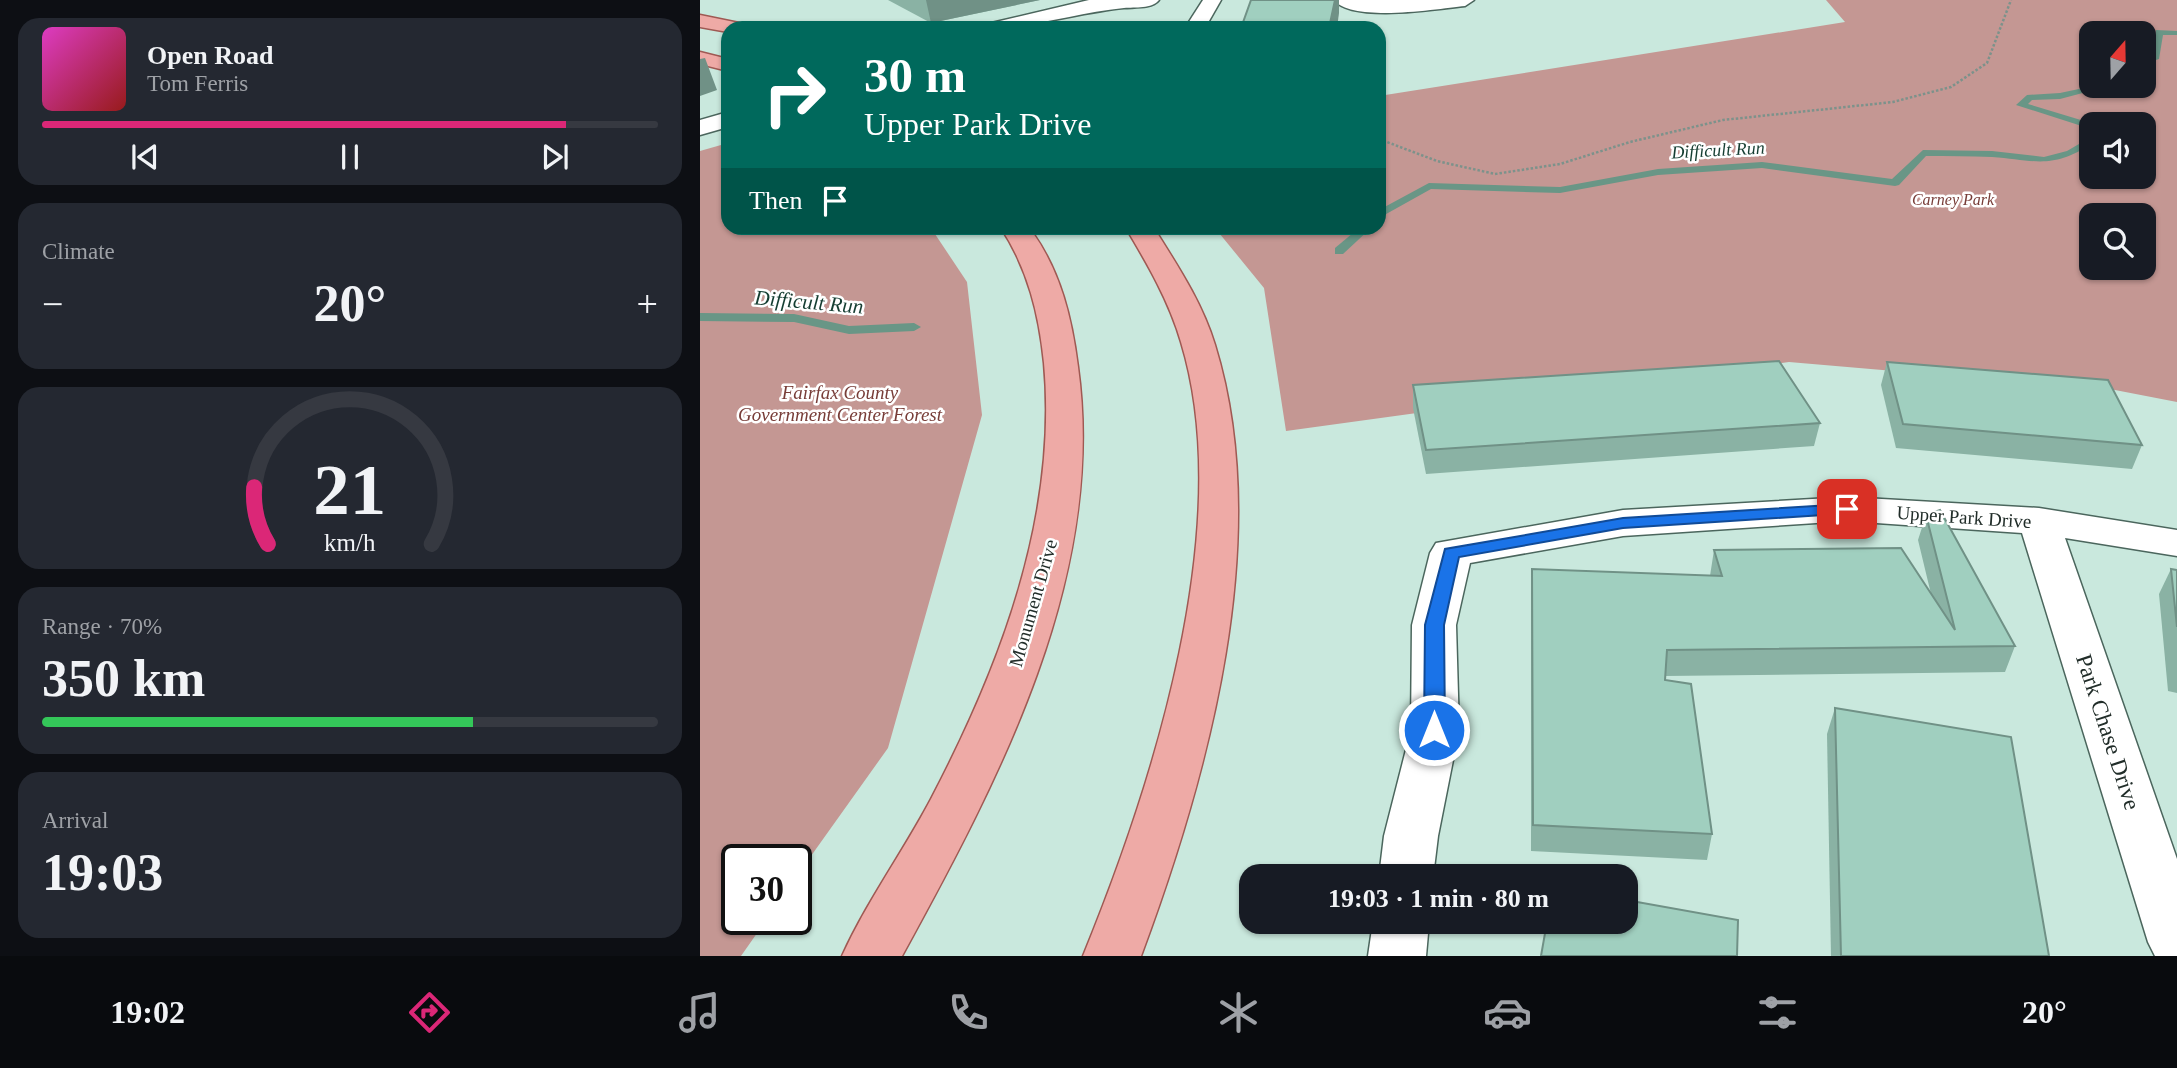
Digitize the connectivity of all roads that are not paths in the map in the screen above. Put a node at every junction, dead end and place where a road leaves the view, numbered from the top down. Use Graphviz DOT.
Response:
graph roads {
  1 [pos="1150,0"];
  2 [pos="1212,0"];
  3 [pos="1343,0"];
  4 [pos="1465,0"];
  5 [pos="700,21"];
  6 [pos="1024,21"];
  7 [pos="1199,21"];
  8 [pos="721,25"];
  9 [pos="700,58"];
  10 [pos="721,63"];
  11 [pos="721,121"];
  12 [pos="700,128"];
  13 [pos="1019,235"];
  14 [pos="1145,235"];
  15 [pos="2039,522"];
  16 [pos="2177,543"];
  17 [pos="1408,864"];
  18 [pos="1400,934"];
  19 [pos="2177,943"];
  20 [pos="871,956"];
  21 [pos="1112,956"];
  22 [pos="1397,956"];
  1 -- 6 [label="street"];
  2 -- 7 [label="street"];
  3 -- 4 [label="street"];
  5 -- 8 [label="main road"];
  9 -- 10 [label="main road"];
  11 -- 12 [label="street"];
  13 -- 20 [label="main road, Monument Drive"];
  14 -- 21 [label="main road"];
  15 -- 16 [label="street, Upper Park Drive"];
  15 -- 17 [label="street, Upper Park Drive"];
  15 -- 19 [label="street, Park Chase Drive"];
  18 -- 22 [label="street"];
}
